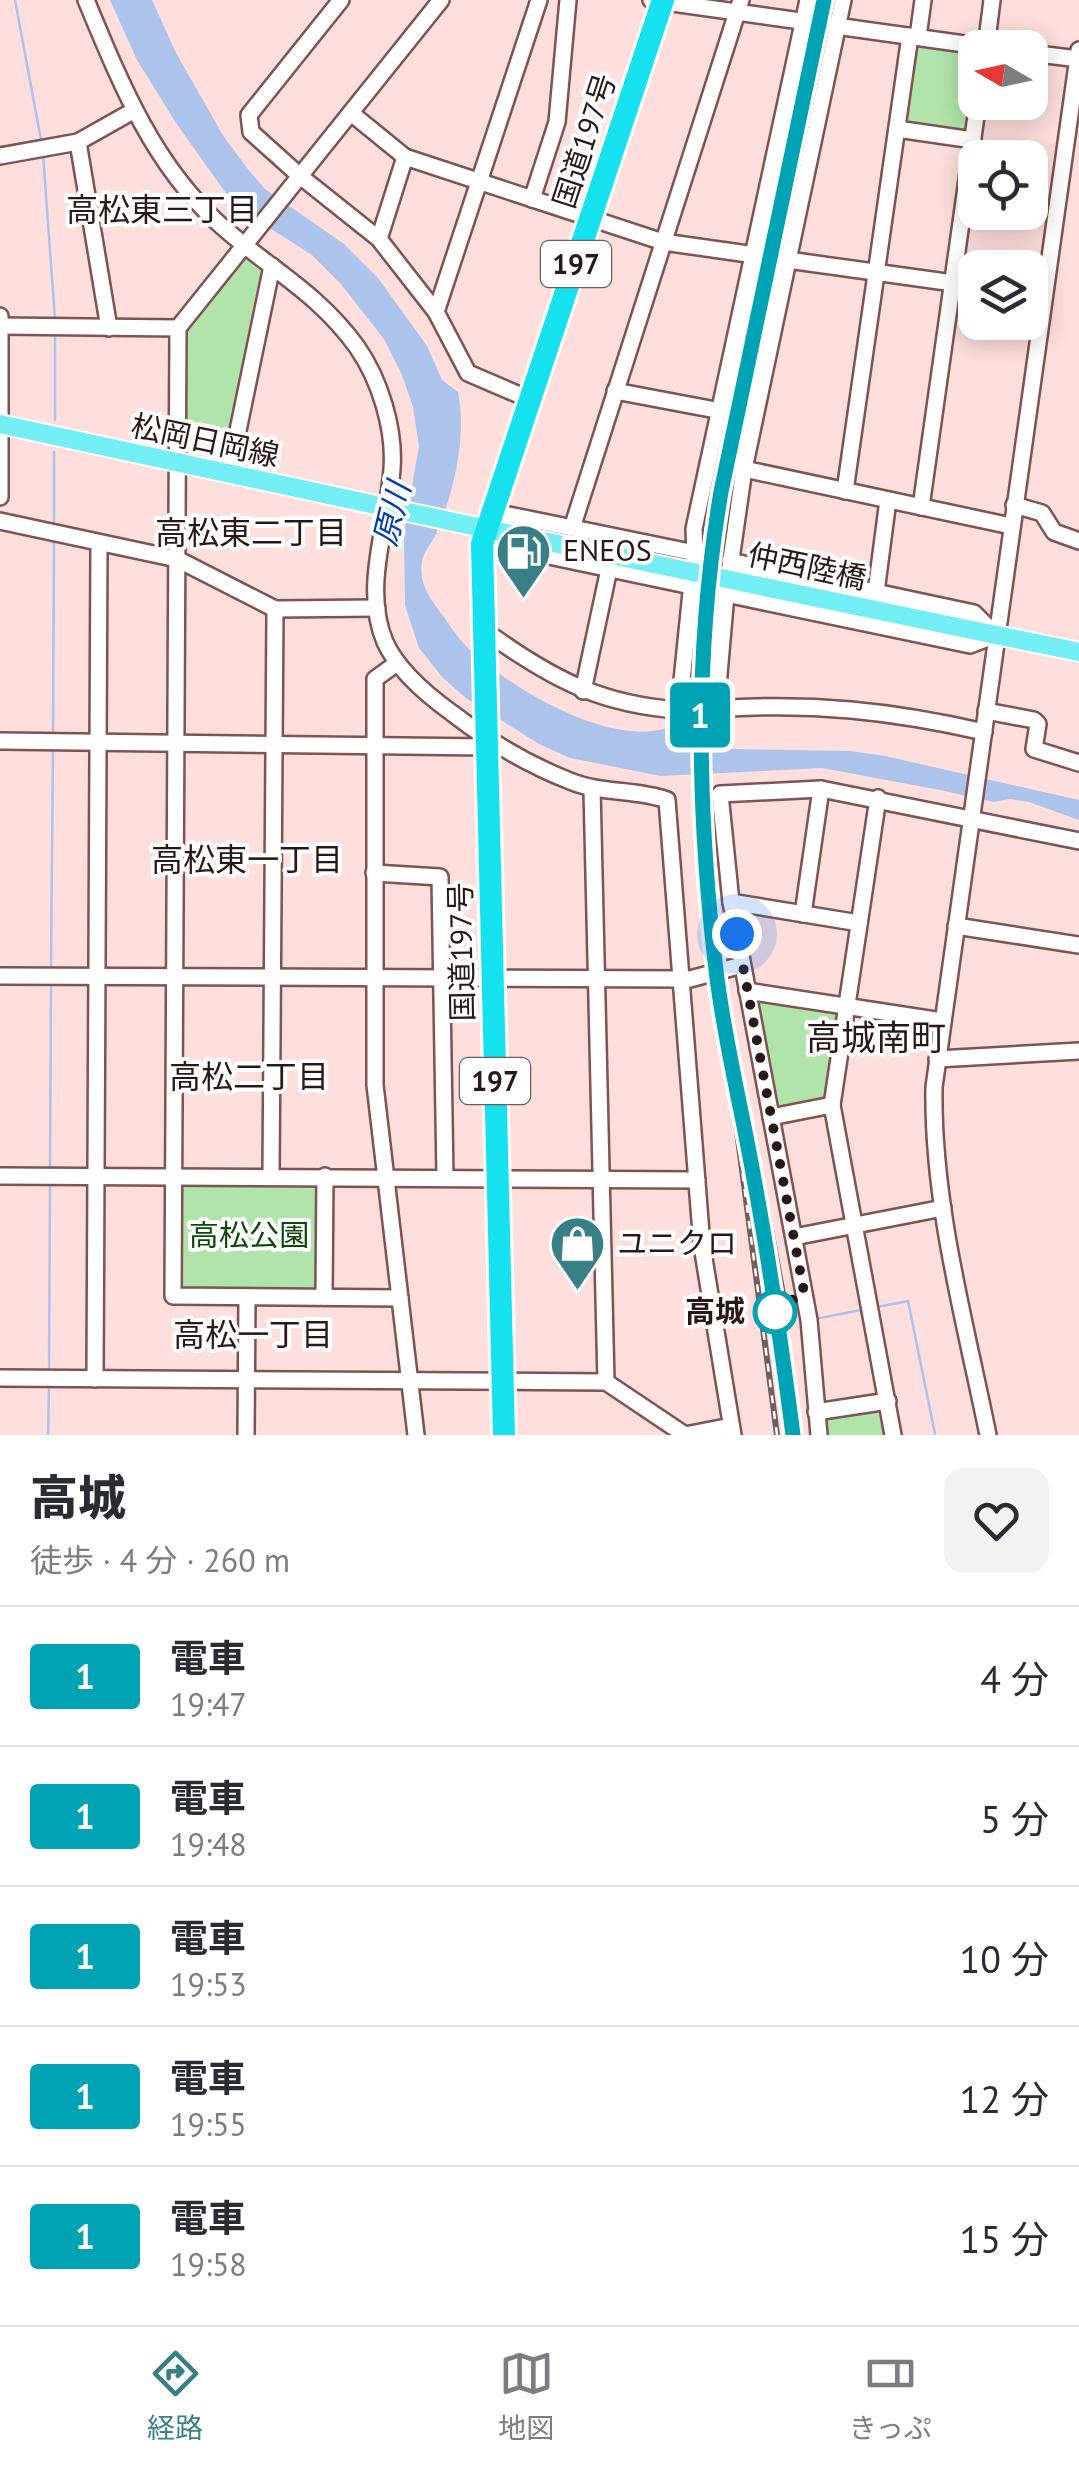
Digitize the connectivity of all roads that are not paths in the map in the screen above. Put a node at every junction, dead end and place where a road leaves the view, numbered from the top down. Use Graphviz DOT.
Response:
graph roads {
  1 [pos="86,0"];
  2 [pos="341,0"];
  3 [pos="441,0"];
  4 [pos="539,0"];
  5 [pos="568,0"];
  6 [pos="659,0"];
  7 [pos="808,0"];
  8 [pos="843,0"];
  9 [pos="924,0"];
  10 [pos="992,0"];
  11 [pos="689,2"];
  12 [pos="738,6"];
  13 [pos="804,21"];
  14 [pos="837,26"];
  15 [pos="988,30"];
  16 [pos="914,36"];
  17 [pos="958,43"];
  18 [pos="1079,50"];
  19 [pos="1048,55"];
  20 [pos="1078,59"];
  21 [pos="133,110"];
  22 [pos="350,113"];
  23 [pos="976,120"];
  24 [pos="896,130"];
  25 [pos="973,140"];
  26 [pos="78,142"];
  27 [pos="0,156"];
  28 [pos="405,157"];
  29 [pos="295,182"];
  30 [pos="479,182"];
  31 [pos="532,199"];
  32 [pos="591,219"];
  33 [pos="960,230"];
  34 [pos="251,238"];
  35 [pos="378,239"];
  36 [pos="663,242"];
  37 [pos="1045,250"];
  38 [pos="754,255"];
  39 [pos="788,260"];
  40 [pos="272,266"];
  41 [pos="876,272"];
  42 [pos="953,283"];
  43 [pos="958,284"];
  44 [pos="436,312"];
  45 [pos="0,316"];
  46 [pos="0,326"];
  47 [pos="110,328"];
  48 [pos="178,328"];
  49 [pos="1032,340"];
  50 [pos="616,391"];
  51 [pos="531,400"];
  52 [pos="721,412"];
  53 [pos="0,424"];
  54 [pos="177,463"];
  55 [pos="744,469"];
  56 [pos="229,474"];
  57 [pos="845,491"];
  58 [pos="0,496"];
  59 [pos="888,500"];
  60 [pos="1014,505"];
  61 [pos="921,507"];
  62 [pos="392,508"];
  63 [pos="0,521"];
  64 [pos="1011,526"];
  65 [pos="489,528"];
  66 [pos="572,528"];
  67 [pos="1079,541"];
  68 [pos="99,542"];
  69 [pos="694,554"];
  70 [pos="176,560"];
  71 [pos="730,561"];
  72 [pos="609,569"];
  73 [pos="692,586"];
  74 [pos="876,592"];
  75 [pos="726,594"];
  76 [pos="377,608"];
  77 [pos="275,609"];
  78 [pos="996,635"];
  79 [pos="492,648"];
  80 [pos="1079,652"];
  81 [pos="397,663"];
  82 [pos="583,691"];
  83 [pos="986,711"];
  84 [pos="490,737"];
  85 [pos="983,738"];
  86 [pos="0,741"];
  87 [pos="98,743"];
  88 [pos="176,744"];
  89 [pos="274,746"];
  90 [pos="374,746"];
  91 [pos="1079,763"];
  92 [pos="592,789"];
  93 [pos="820,789"];
  94 [pos="878,798"];
  95 [pos="972,815"];
  96 [pos="1079,841"];
  97 [pos="374,873"];
  98 [pos="731,902"];
  99 [pos="803,914"];
  100 [pos="859,923"];
  101 [pos="956,926"];
  102 [pos="1079,946"];
  103 [pos="742,965"];
  104 [pos="0,976"];
  105 [pos="97,977"];
  106 [pos="174,977"];
  107 [pos="272,978"];
  108 [pos="682,978"];
  109 [pos="374,979"];
  110 [pos="596,979"];
  111 [pos="443,980"];
  112 [pos="497,980"];
  113 [pos="747,991"];
  114 [pos="847,1006"];
  115 [pos="942,1020"];
  116 [pos="1079,1050"];
  117 [pos="936,1059"];
  118 [pos="832,1105"];
  119 [pos="771,1118"];
  120 [pos="0,1176"];
  121 [pos="96,1176"];
  122 [pos="174,1176"];
  123 [pos="271,1176"];
  124 [pos="325,1176"];
  125 [pos="386,1176"];
  126 [pos="445,1177"];
  127 [pos="502,1178"];
  128 [pos="601,1178"];
  129 [pos="697,1180"];
  130 [pos="944,1208"];
  131 [pos="856,1225"];
  132 [pos="794,1237"];
  133 [pos="247,1296"];
  134 [pos="324,1297"];
  135 [pos="400,1298"];
  136 [pos="0,1378"];
  137 [pos="95,1379"];
  138 [pos="246,1381"];
  139 [pos="410,1381"];
  140 [pos="508,1382"];
  141 [pos="606,1382"];
  142 [pos="888,1401"];
  143 [pos="816,1412"];
  144 [pos="732,1430"];
  145 [pos="246,1435"];
  146 [pos="416,1435"];
  147 [pos="504,1435"];
  148 [pos="515,1435"];
  149 [pos="685,1435"];
  150 [pos="819,1435"];
  151 [pos="893,1435"];
  152 [pos="988,1435"];
  1 -- 21 [label="street"];
  2 -- 29 [label="street"];
  3 -- 22 [label="street"];
  4 -- 30 [label="street"];
  5 -- 31 [label="street"];
  6 -- 11 [label="street"];
  6 -- 32 [label="highway, 国道197号 / 197"];
  7 -- 13 [label="street"];
  8 -- 14 [label="street"];
  9 -- 16 [label="street"];
  10 -- 15 [label="street"];
  11 -- 12 [label="street"];
  12 -- 13 [label="street"];
  12 -- 36 [label="street"];
  13 -- 14 [label="street"];
  13 -- 38 [label="street"];
  14 -- 16 [label="street"];
  14 -- 39 [label="street"];
  16 -- 17 [label="street"];
  16 -- 24 [label="street"];
  18 -- 20 [label="street"];
  19 -- 20 [label="street"];
  20 -- 37 [label="street"];
  21 -- 26 [label="street"];
  21 -- 34 [label="street"];
  22 -- 28 [label="street"];
  22 -- 29 [label="street"];
  23 -- 25 [label="street"];
  24 -- 25 [label="street"];
  24 -- 41 [label="street"];
  26 -- 27 [label="street"];
  26 -- 47 [label="street"];
  28 -- 30 [label="street"];
  28 -- 35 [label="street"];
  29 -- 34 [label="street"];
  29 -- 35 [label="street"];
  30 -- 31 [label="street"];
  30 -- 44 [label="street"];
  31 -- 32 [label="street"];
  32 -- 36 [label="street"];
  32 -- 51 [label="highway, 国道197号 / 197"];
  33 -- 42 [label="street"];
  34 -- 40 [label="street"];
  34 -- 48 [label="street"];
  35 -- 44 [label="street"];
  36 -- 38 [label="street"];
  36 -- 50 [label="street"];
  38 -- 52 [label="street"];
  39 -- 41 [label="street"];
  39 -- 55 [label="street"];
  40 -- 56 [label="street"];
  40 -- 62 [label="street"];
  41 -- 42 [label="street"];
  41 -- 57 [label="street"];
  42 -- 43 [label="street"];
  42 -- 61 [label="street"];
  44 -- 51 [label="street"];
  45 -- 46 [label="street"];
  46 -- 47 [label="street"];
  46 -- 53 [label="street"];
  47 -- 48 [label="street"];
  48 -- 54 [label="street"];
  49 -- 60 [label="street"];
  50 -- 52 [label="street"];
  50 -- 66 [label="street"];
  51 -- 65 [label="highway, 国道197号 / 197"];
  52 -- 69 [label="street"];
  53 -- 54 [label="main road, 松岡日岡線"];
  53 -- 58 [label="street"];
  54 -- 56 [label="main road, 松岡日岡線"];
  54 -- 70 [label="street"];
  55 -- 57 [label="street"];
  55 -- 71 [label="street"];
  56 -- 62 [label="main road, 松岡日岡線"];
  57 -- 59 [label="street"];
  59 -- 61 [label="street"];
  59 -- 74 [label="street"];
  60 -- 64 [label="street"];
  60 -- 67 [label="street"];
  61 -- 64 [label="street"];
  62 -- 65 [label="main road, 松岡日岡線"];
  62 -- 76 [label="street"];
  63 -- 68 [label="street"];
  64 -- 78 [label="street"];
  65 -- 66 [label="street"];
  65 -- 72 [label="street"];
  65 -- 78 [label="main road, 仲西陸橋, bridge"];
  65 -- 79 [label="highway, 国道197号 / 197"];
  66 -- 69 [label="street"];
  68 -- 70 [label="street"];
  68 -- 87 [label="street"];
  69 -- 73 [label="street"];
  70 -- 77 [label="street"];
  70 -- 88 [label="street"];
  71 -- 74 [label="street"];
  71 -- 75 [label="street"];
  72 -- 73 [label="street"];
  72 -- 82 [label="street"];
  73 -- 82 [label="street"];
  74 -- 78 [label="street"];
  75 -- 78 [label="street"];
  75 -- 85 [label="street"];
  76 -- 77 [label="street"];
  76 -- 81 [label="street"];
  77 -- 89 [label="street"];
  78 -- 80 [label="main road"];
  78 -- 83 [label="street"];
  79 -- 82 [label="street"];
  79 -- 84 [label="highway, 国道197号 / 197"];
  81 -- 84 [label="street"];
  81 -- 90 [label="street"];
  83 -- 85 [label="street"];
  83 -- 91 [label="street"];
  84 -- 90 [label="street"];
  84 -- 92 [label="street"];
  84 -- 112 [label="highway, 国道197号 / 197"];
  85 -- 95 [label="street"];
  86 -- 87 [label="street"];
  87 -- 88 [label="street"];
  87 -- 105 [label="street"];
  88 -- 89 [label="street"];
  88 -- 106 [label="street"];
  89 -- 90 [label="street"];
  89 -- 107 [label="street"];
  90 -- 97 [label="street"];
  92 -- 108 [label="street"];
  92 -- 110 [label="street"];
  93 -- 94 [label="street"];
  93 -- 98 [label="street"];
  93 -- 99 [label="street"];
  94 -- 95 [label="street"];
  94 -- 100 [label="street"];
  95 -- 96 [label="street"];
  95 -- 101 [label="street"];
  97 -- 109 [label="street"];
  97 -- 111 [label="street"];
  98 -- 99 [label="street"];
  98 -- 103 [label="street"];
  99 -- 100 [label="street"];
  100 -- 114 [label="street"];
  101 -- 102 [label="street"];
  101 -- 115 [label="street"];
  103 -- 108 [label="street"];
  103 -- 113 [label="street"];
  104 -- 105 [label="street"];
  105 -- 106 [label="street"];
  105 -- 121 [label="street"];
  106 -- 107 [label="street"];
  106 -- 122 [label="street"];
  107 -- 109 [label="street"];
  107 -- 123 [label="street"];
  108 -- 110 [label="street"];
  108 -- 129 [label="street"];
  109 -- 111 [label="street"];
  109 -- 125 [label="street"];
  110 -- 112 [label="street"];
  110 -- 128 [label="street"];
  111 -- 112 [label="street"];
  111 -- 126 [label="street"];
  112 -- 127 [label="highway, 国道197号 / 197"];
  113 -- 114 [label="street"];
  113 -- 119 [label="street"];
  114 -- 115 [label="street"];
  114 -- 118 [label="street"];
  115 -- 117 [label="street"];
  116 -- 117 [label="street"];
  117 -- 130 [label="street"];
  118 -- 119 [label="street"];
  118 -- 131 [label="street"];
  119 -- 132 [label="street"];
  120 -- 121 [label="street"];
  121 -- 122 [label="street"];
  121 -- 137 [label="street"];
  122 -- 123 [label="street"];
  122 -- 133 [label="street"];
  123 -- 124 [label="street"];
  124 -- 125 [label="street"];
  124 -- 134 [label="street"];
  125 -- 126 [label="street"];
  125 -- 135 [label="street"];
  126 -- 127 [label="street"];
  127 -- 128 [label="street"];
  127 -- 140 [label="highway, 国道197号 / 197"];
  128 -- 129 [label="street"];
  128 -- 141 [label="street"];
  129 -- 144 [label="street"];
  130 -- 131 [label="street"];
  130 -- 152 [label="street"];
  131 -- 132 [label="street"];
  131 -- 142 [label="street"];
  132 -- 143 [label="street"];
  133 -- 134 [label="street"];
  133 -- 138 [label="street"];
  134 -- 135 [label="street"];
  135 -- 139 [label="street"];
  136 -- 137 [label="street"];
  137 -- 138 [label="street"];
  138 -- 139 [label="street"];
  138 -- 145 [label="street"];
  139 -- 140 [label="street"];
  139 -- 146 [label="street"];
  140 -- 141 [label="street"];
  140 -- 147 [label="highway, 国道197号 / 197"];
  140 -- 148 [label="highway, 国道197号 / 197"];
  141 -- 149 [label="street"];
  142 -- 143 [label="street"];
  142 -- 151 [label="street"];
  143 -- 150 [label="street"];
  144 -- 149 [label="street"];
}
